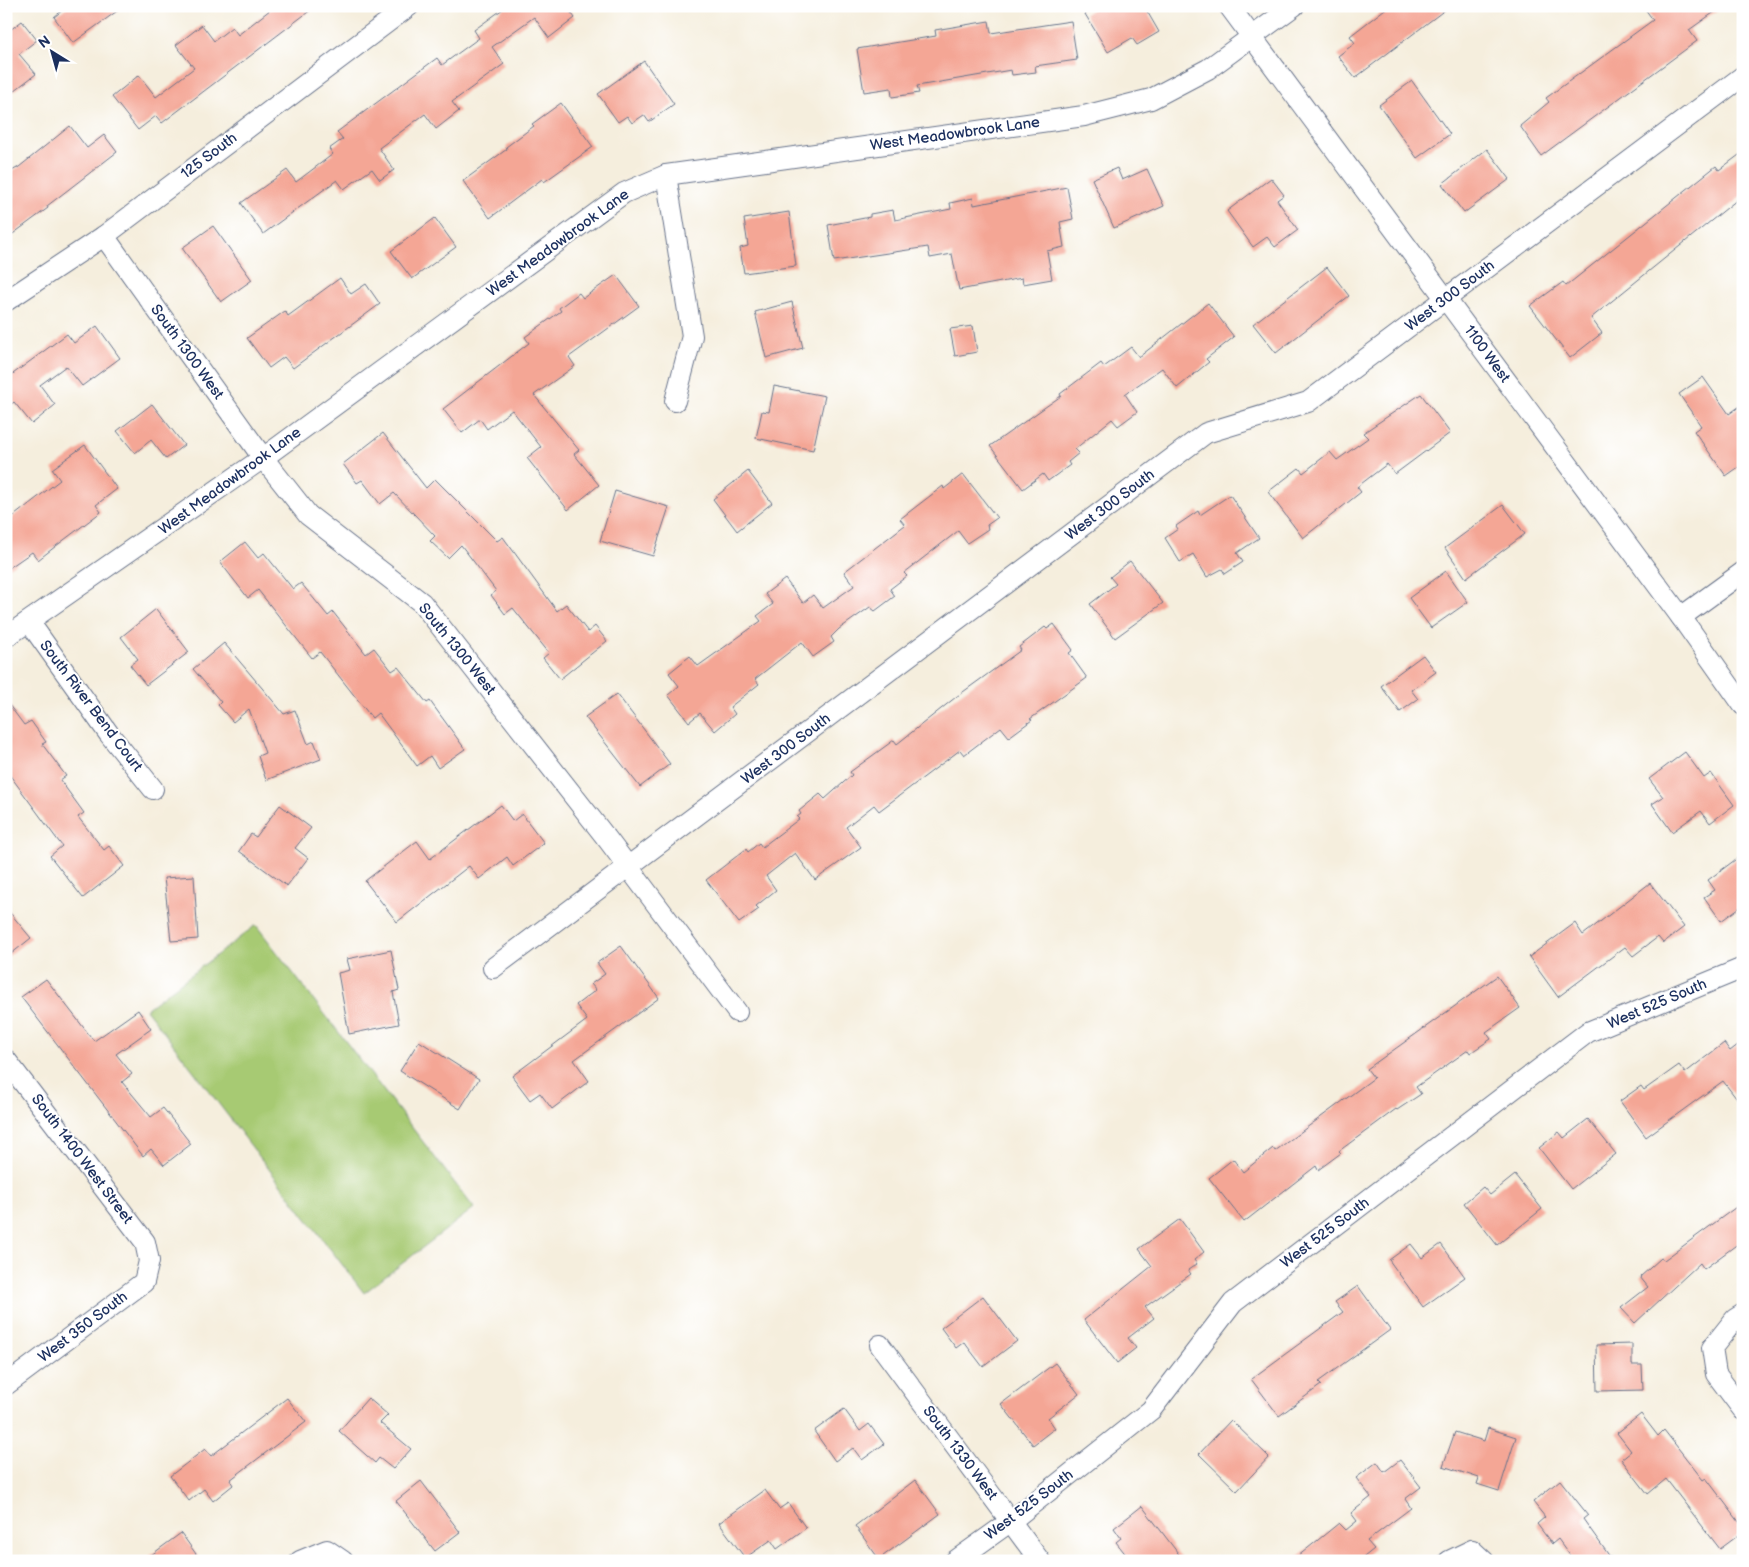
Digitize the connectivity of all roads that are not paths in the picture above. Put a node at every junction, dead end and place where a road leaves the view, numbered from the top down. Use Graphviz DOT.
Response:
graph roads {
  1 [pos="1229,6"];
  2 [pos="1294,6"];
  3 [pos="401,9"];
  4 [pos="1252,38"];
  5 [pos="1743,76"];
  6 [pos="666,175"];
  7 [pos="104,236"];
  8 [pos="1446,299"];
  9 [pos="6,301"];
  10 [pos="675,402"];
  11 [pos="263,458"];
  12 [pos="1743,572"];
  13 [pos="1681,617"];
  14 [pos="30,623"];
  15 [pos="6,637"];
  16 [pos="1743,705"];
  17 [pos="153,789"];
  18 [pos="629,866"];
  19 [pos="493,968"];
  20 [pos="1743,968"];
  21 [pos="737,1012"];
  22 [pos="6,1060"];
  23 [pos="149,1261"];
  24 [pos="1743,1314"];
  25 [pos="880,1345"];
  26 [pos="6,1385"];
  27 [pos="1743,1410"];
  28 [pos="1011,1521"];
  29 [pos="335,1555"];
  30 [pos="1478,1555"];
  31 [pos="300,1561"];
  32 [pos="955,1561"];
  33 [pos="1040,1561"];
  34 [pos="1449,1561"];
  1 -- 4 [label="street, 1100 West"];
  2 -- 4 [label="street, West Meadowbrook Lane"];
  3 -- 7 [label="street, 125 South"];
  4 -- 6 [label="street, West Meadowbrook Lane"];
  4 -- 8 [label="street, 1100 West"];
  5 -- 8 [label="street, West 300 South"];
  6 -- 10 [label="street"];
  6 -- 11 [label="street, West Meadowbrook Lane"];
  7 -- 9 [label="street, 125 South"];
  7 -- 11 [label="street, South 1300 West"];
  8 -- 13 [label="street, 1100 West"];
  8 -- 18 [label="street, West 300 South"];
  11 -- 14 [label="street, West Meadowbrook Lane"];
  11 -- 18 [label="street, South 1300 West"];
  12 -- 13 [label="street"];
  13 -- 16 [label="street, 1100 West"];
  14 -- 15 [label="street, West Meadowbrook Lane"];
  14 -- 17 [label="street, South River Bend Court"];
  18 -- 19 [label="street, West 300 South"];
  18 -- 21 [label="street, South 1300 West"];
  20 -- 28 [label="street, West 525 South"];
  22 -- 23 [label="street, South 1400 West Street"];
  23 -- 26 [label="street, West 350 South"];
  24 -- 27 [label="street"];
  25 -- 28 [label="street, South 1330 West"];
  28 -- 32 [label="street, West 525 South"];
  28 -- 33 [label="street, South 1330 West"];
  29 -- 31 [label="street"];
  30 -- 34 [label="street"];
}
